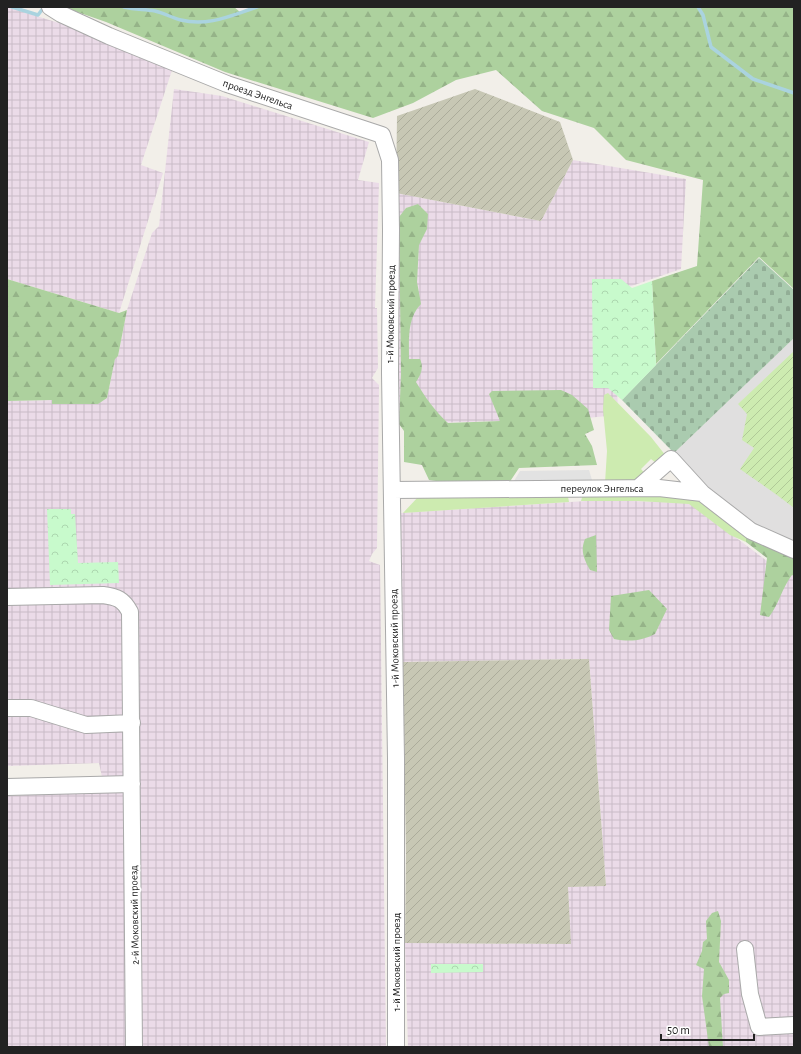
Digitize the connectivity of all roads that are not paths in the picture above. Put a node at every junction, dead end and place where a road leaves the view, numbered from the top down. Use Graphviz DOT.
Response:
graph roads {
  1 [pos="50,7"];
  2 [pos="391,230"];
  3 [pos="638,488"];
  4 [pos="392,490"];
  5 [pos="702,493"];
  6 [pos="794,550"];
  7 [pos="7,597"];
  8 [pos="7,708"];
  9 [pos="132,724"];
  10 [pos="132,784"];
  11 [pos="7,787"];
  12 [pos="745,950"];
  13 [pos="794,1024"];
  14 [pos="134,1047"];
  15 [pos="396,1047"];
  1 -- 2 [label="street, проезд Энгельса"];
  2 -- 4 [label="street, 1-й Моковский проезд"];
  3 -- 4 [label="street, переулок Энгельса"];
  3 -- 5 [label="street, переулок Энгельса"];
  3 -- 5 [label="street"];
  4 -- 15 [label="street, 1-й Моковский проезд"];
  5 -- 6 [label="street"];
  7 -- 9 [label="street, 2-й Моковский проезд"];
  8 -- 9 [label="street"];
  9 -- 10 [label="street, 2-й Моковский проезд"];
  10 -- 11 [label="street"];
  10 -- 14 [label="street, 2-й Моковский проезд"];
  12 -- 13 [label="street"];
}
